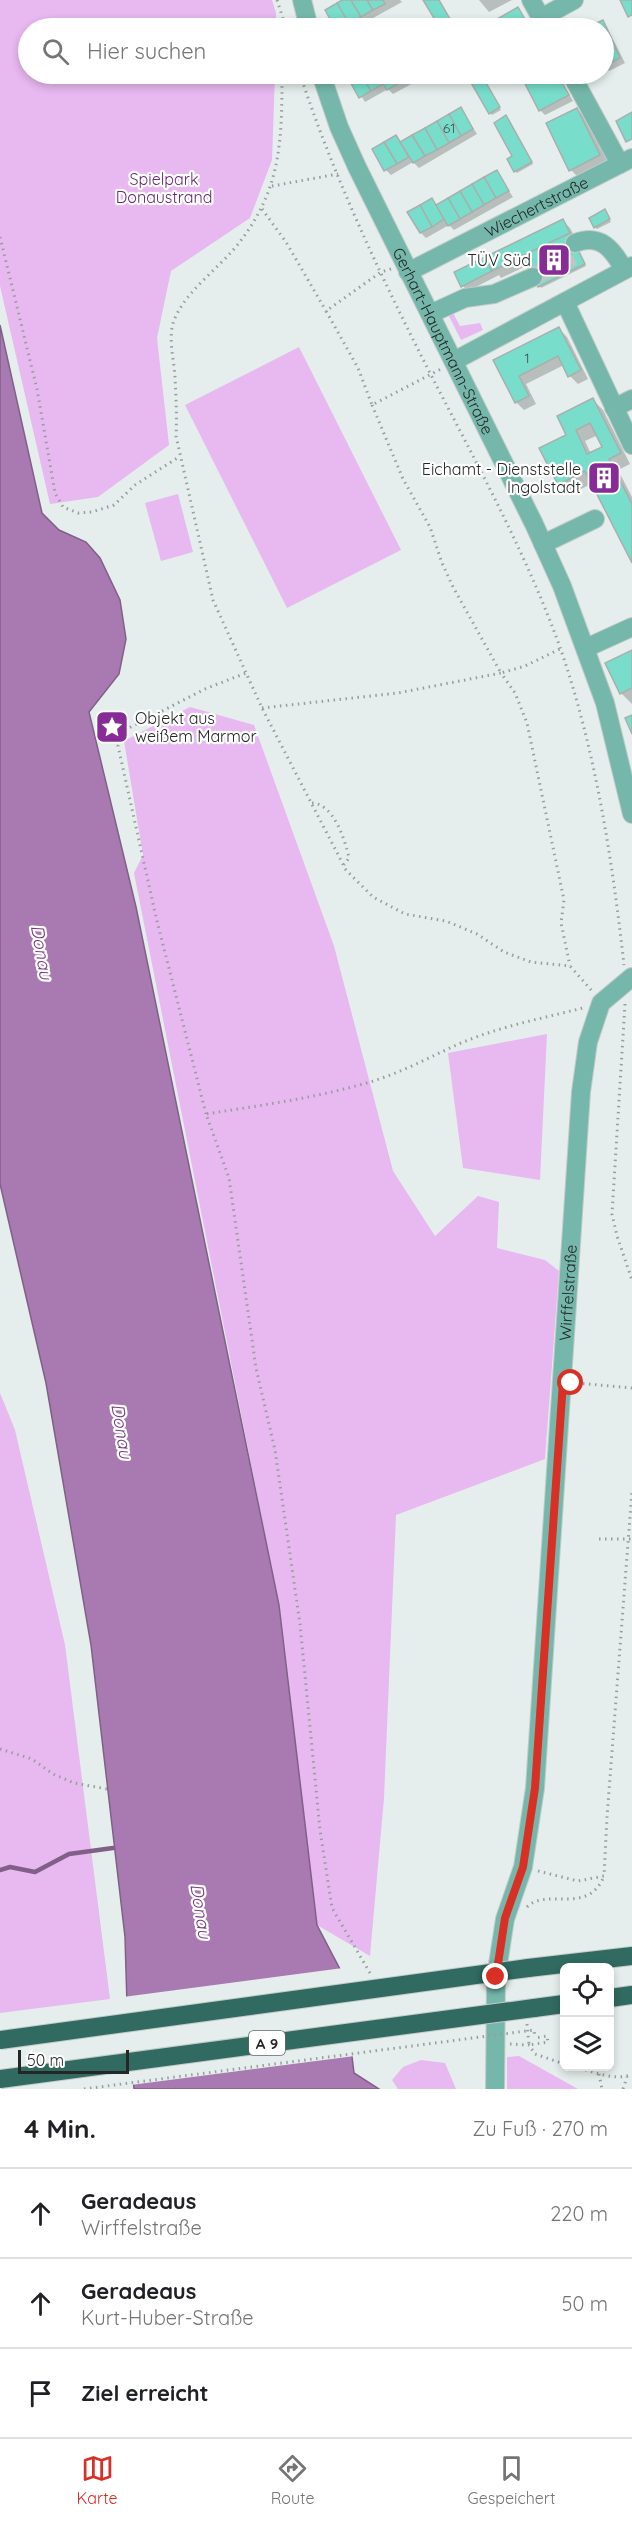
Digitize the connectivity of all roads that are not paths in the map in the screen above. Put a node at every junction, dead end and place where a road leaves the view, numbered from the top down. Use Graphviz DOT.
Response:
graph roads {
  1 [pos="302,0"];
  2 [pos="531,0"];
  3 [pos="574,0"];
  4 [pos="306,18"];
  5 [pos="541,18"];
  6 [pos="551,18"];
  7 [pos="324,84"];
  8 [pos="577,84"];
  9 [pos="626,161"];
  10 [pos="577,248"];
  11 [pos="628,268"];
  12 [pos="408,272"];
  13 [pos="530,272"];
  14 [pos="565,302"];
  15 [pos="430,315"];
  16 [pos="454,361"];
  17 [pos="632,399"];
  18 [pos="614,408"];
  19 [pos="632,445"];
  20 [pos="595,519"];
  21 [pos="543,544"];
  22 [pos="632,627"];
  23 [pos="586,648"];
  24 [pos="626,757"];
  25 [pos="632,814"];
  26 [pos="629,979"];
  27 [pos="632,1956"];
  28 [pos="632,1995"];
  29 [pos="614,1997"];
  30 [pos="560,2005"];
  31 [pos="0,2040"];
  32 [pos="0,2079"];
  33 [pos="495,2089"];
  1 -- 4 [label="street"];
  2 -- 5 [label="street"];
  3 -- 6 [label="street"];
  7 -- 12 [label="street, Gerhart-Hauptmann-Straße"];
  8 -- 9 [label="street"];
  9 -- 12 [label="street, Wiechertstraße"];
  10 -- 11 [label="street"];
  11 -- 14 [label="street"];
  12 -- 15 [label="street, Gerhart-Hauptmann-Straße"];
  13 -- 15 [label="street"];
  14 -- 16 [label="street"];
  14 -- 18 [label="street"];
  15 -- 16 [label="street, Gerhart-Hauptmann-Straße"];
  16 -- 21 [label="street, Gerhart-Hauptmann-Straße"];
  17 -- 18 [label="street"];
  18 -- 19 [label="street"];
  20 -- 21 [label="street"];
  21 -- 23 [label="street, Gerhart-Hauptmann-Straße"];
  22 -- 23 [label="street"];
  23 -- 24 [label="street, Gerhart-Hauptmann-Straße"];
  24 -- 25 [label="street, Gerhart-Hauptmann-Straße"];
  26 -- 33 [label="street, Wirffelstraße"];
  27 -- 31 [label="highway, bridge"];
  28 -- 29 [label="highway"];
  30 -- 32 [label="highway, A 9, bridge"];
}
